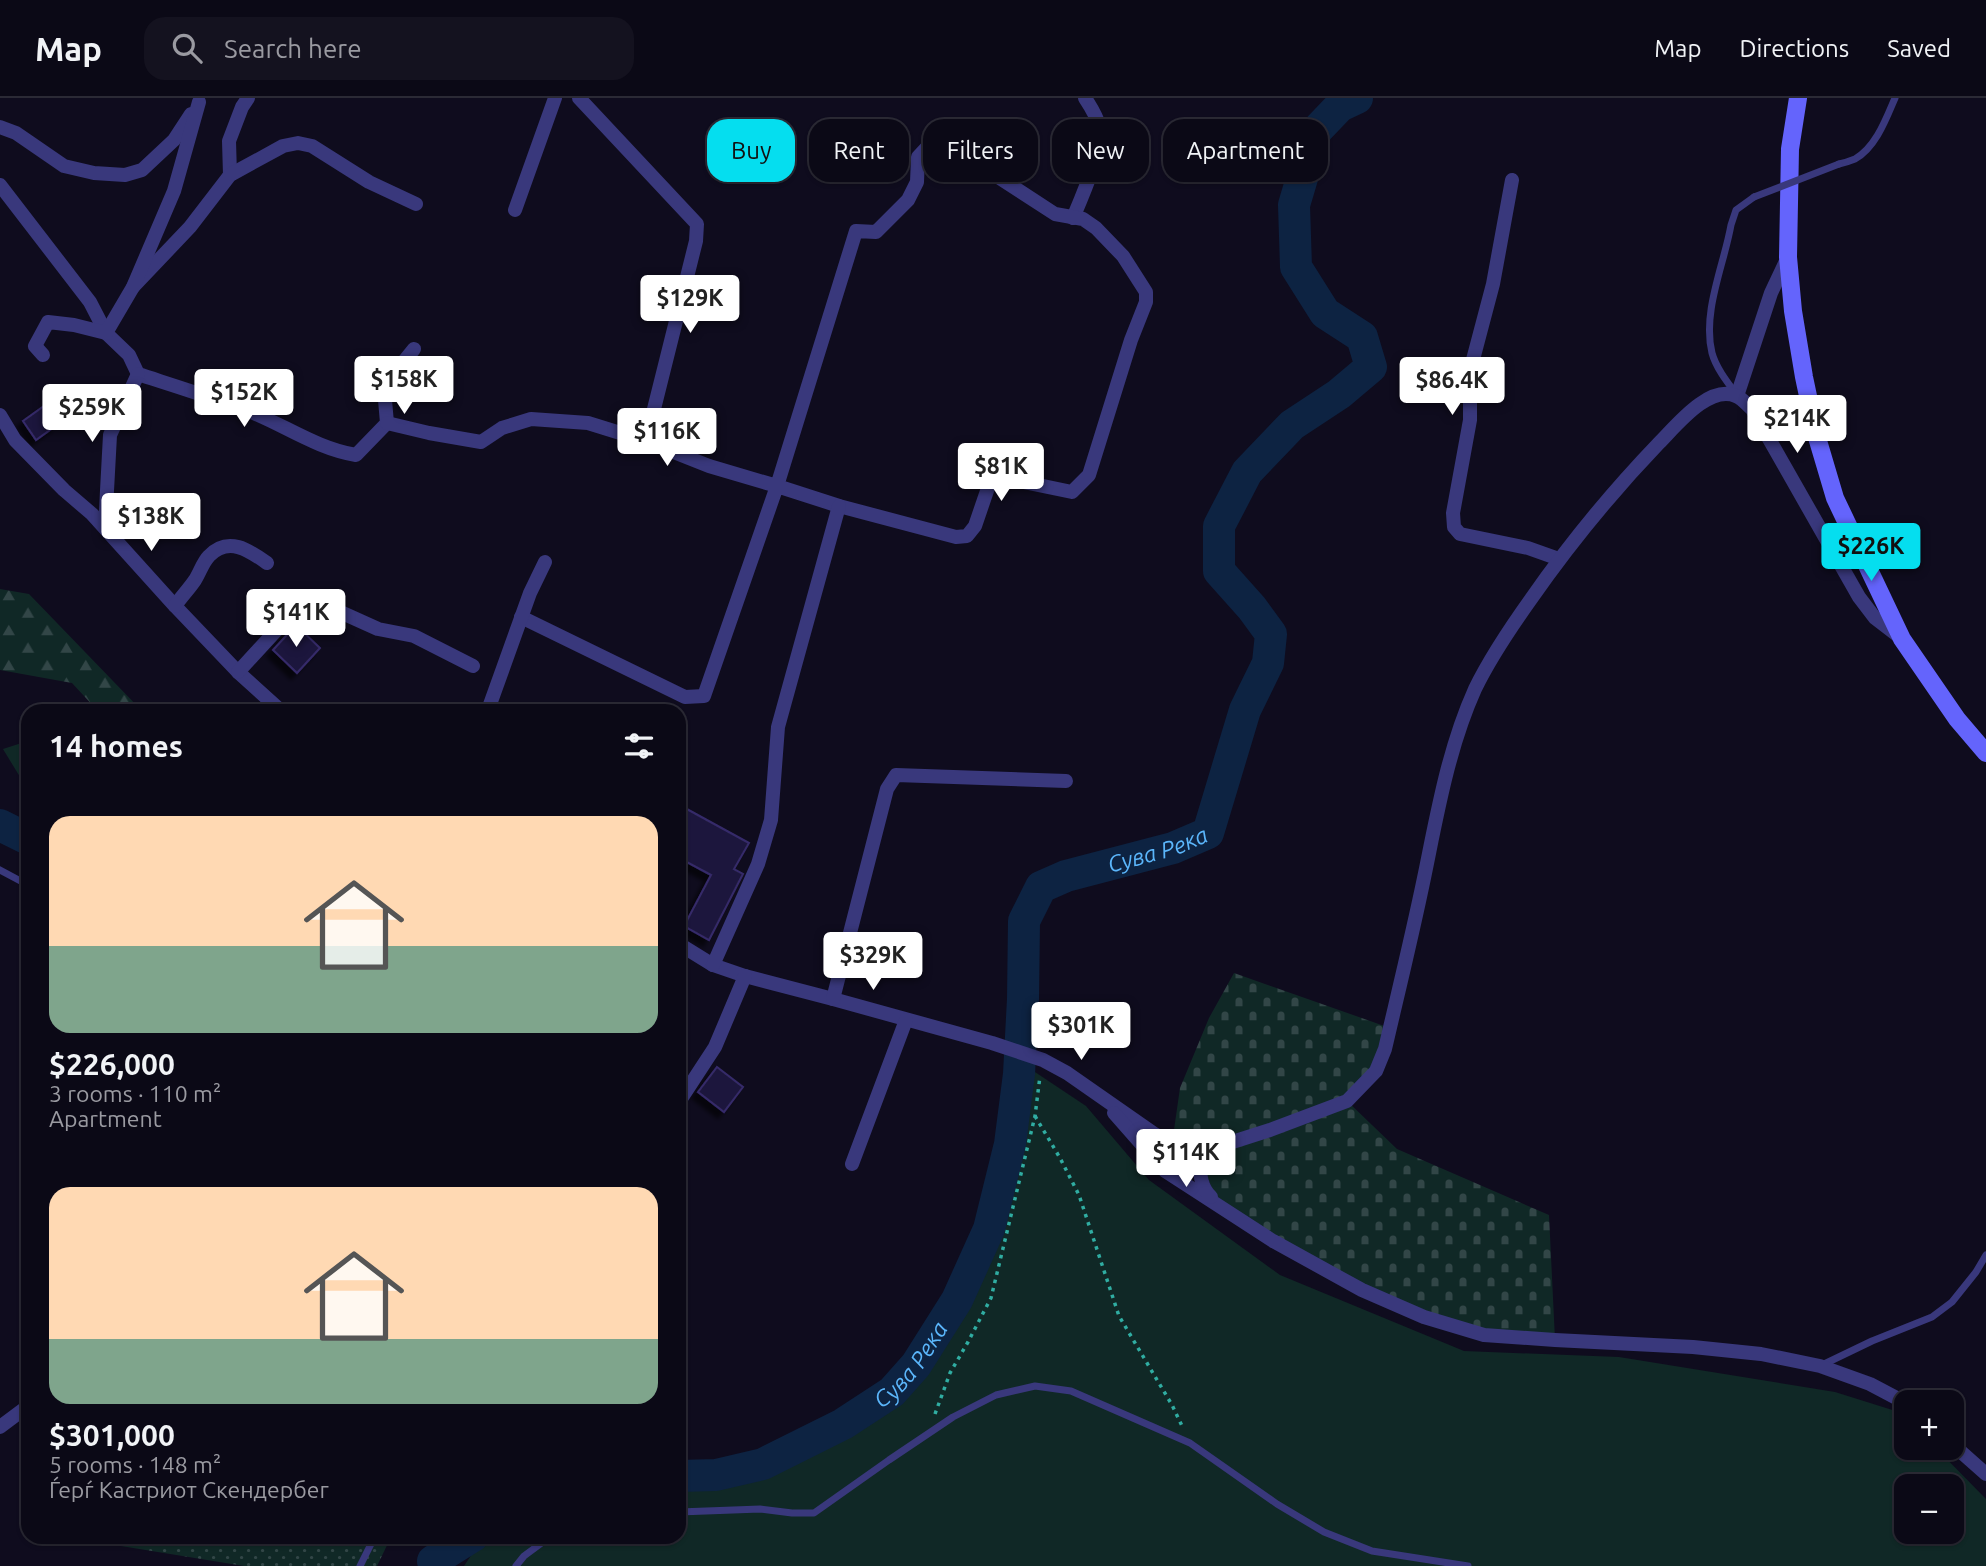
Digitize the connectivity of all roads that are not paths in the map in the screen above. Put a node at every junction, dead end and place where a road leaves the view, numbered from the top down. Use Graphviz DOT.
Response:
graph roads {
  1 [pos="248,98"];
  2 [pos="555,98"];
  3 [pos="579,98"];
  4 [pos="1085,98"];
  5 [pos="1798,98"];
  6 [pos="1895,98"];
  7 [pos="200,100"];
  8 [pos="0,127"];
  9 [pos="230,176"];
  10 [pos="1512,180"];
  11 [pos="0,185"];
  12 [pos="416,204"];
  13 [pos="515,210"];
  14 [pos="1073,218"];
  15 [pos="1787,257"];
  16 [pos="133,287"];
  17 [pos="106,333"];
  18 [pos="414,349"];
  19 [pos="43,355"];
  20 [pos="138,373"];
  21 [pos="1737,396"];
  22 [pos="2,422"];
  23 [pos="387,423"];
  24 [pos="646,441"];
  25 [pos="777,486"];
  26 [pos="839,506"];
  27 [pos="105,528"];
  28 [pos="1559,559"];
  29 [pos="545,562"];
  30 [pos="267,563"];
  31 [pos="175,606"];
  32 [pos="521,617"];
  33 [pos="1902,639"];
  34 [pos="474,666"];
  35 [pos="238,671"];
  36 [pos="274,704"];
  37 [pos="490,704"];
  38 [pos="1986,753"];
  39 [pos="1066,781"];
  40 [pos="0,870"];
  41 [pos="21,881"];
  42 [pos="686,948"];
  43 [pos="713,964"];
  44 [pos="744,976"];
  45 [pos="833,999"];
  46 [pos="906,1020"];
  47 [pos="686,1091"];
  48 [pos="1099,1096"];
  49 [pos="1198,1153"];
  50 [pos="852,1164"];
  51 [pos="1218,1204"];
  52 [pos="1986,1255"];
  53 [pos="1820,1366"];
  54 [pos="1894,1397"];
  55 [pos="21,1411"];
  56 [pos="0,1427"];
  57 [pos="1964,1455"];
  58 [pos="1986,1474"];
  59 [pos="686,1512"];
  60 [pos="371,1544"];
  61 [pos="540,1544"];
  62 [pos="360,1566"];
  63 [pos="516,1566"];
  64 [pos="1468,1566"];
  1 -- 9 [label="street"];
  2 -- 13 [label="street"];
  3 -- 24 [label="street"];
  4 -- 14 [label="street"];
  5 -- 15 [label="main road"];
  6 -- 21 [label="lane, bridge"];
  7 -- 8 [label="street"];
  7 -- 16 [label="street"];
  9 -- 12 [label="street"];
  9 -- 16 [label="street"];
  10 -- 28 [label="street"];
  11 -- 17 [label="street"];
  14 -- 25 [label="street"];
  14 -- 26 [label="street"];
  15 -- 21 [label="street"];
  15 -- 33 [label="main road"];
  16 -- 17 [label="street"];
  17 -- 19 [label="street"];
  17 -- 20 [label="street"];
  18 -- 23 [label="street"];
  20 -- 23 [label="street"];
  20 -- 27 [label="street"];
  21 -- 28 [label="street"];
  21 -- 33 [label="street"];
  22 -- 27 [label="street"];
  23 -- 24 [label="street"];
  24 -- 25 [label="street"];
  25 -- 26 [label="street"];
  25 -- 32 [label="street"];
  26 -- 43 [label="street"];
  27 -- 31 [label="street"];
  28 -- 49 [label="street"];
  29 -- 32 [label="street"];
  30 -- 31 [label="street"];
  31 -- 35 [label="street"];
  32 -- 37 [label="street"];
  33 -- 38 [label="main road"];
  34 -- 35 [label="street"];
  35 -- 36 [label="street"];
  39 -- 45 [label="street"];
  40 -- 41 [label="lane"];
  42 -- 43 [label="street"];
  43 -- 44 [label="street"];
  44 -- 45 [label="street"];
  44 -- 47 [label="street"];
  45 -- 46 [label="street"];
  46 -- 48 [label="street"];
  46 -- 50 [label="street"];
  48 -- 49 [label="street"];
  48 -- 51 [label="street"];
  49 -- 51 [label="street"];
  51 -- 53 [label="street"];
  52 -- 53 [label="lane"];
  53 -- 54 [label="street"];
  55 -- 56 [label="street"];
  57 -- 58 [label="street"];
  59 -- 64 [label="lane"];
  60 -- 62 [label="lane"];
  61 -- 63 [label="lane"];
}
